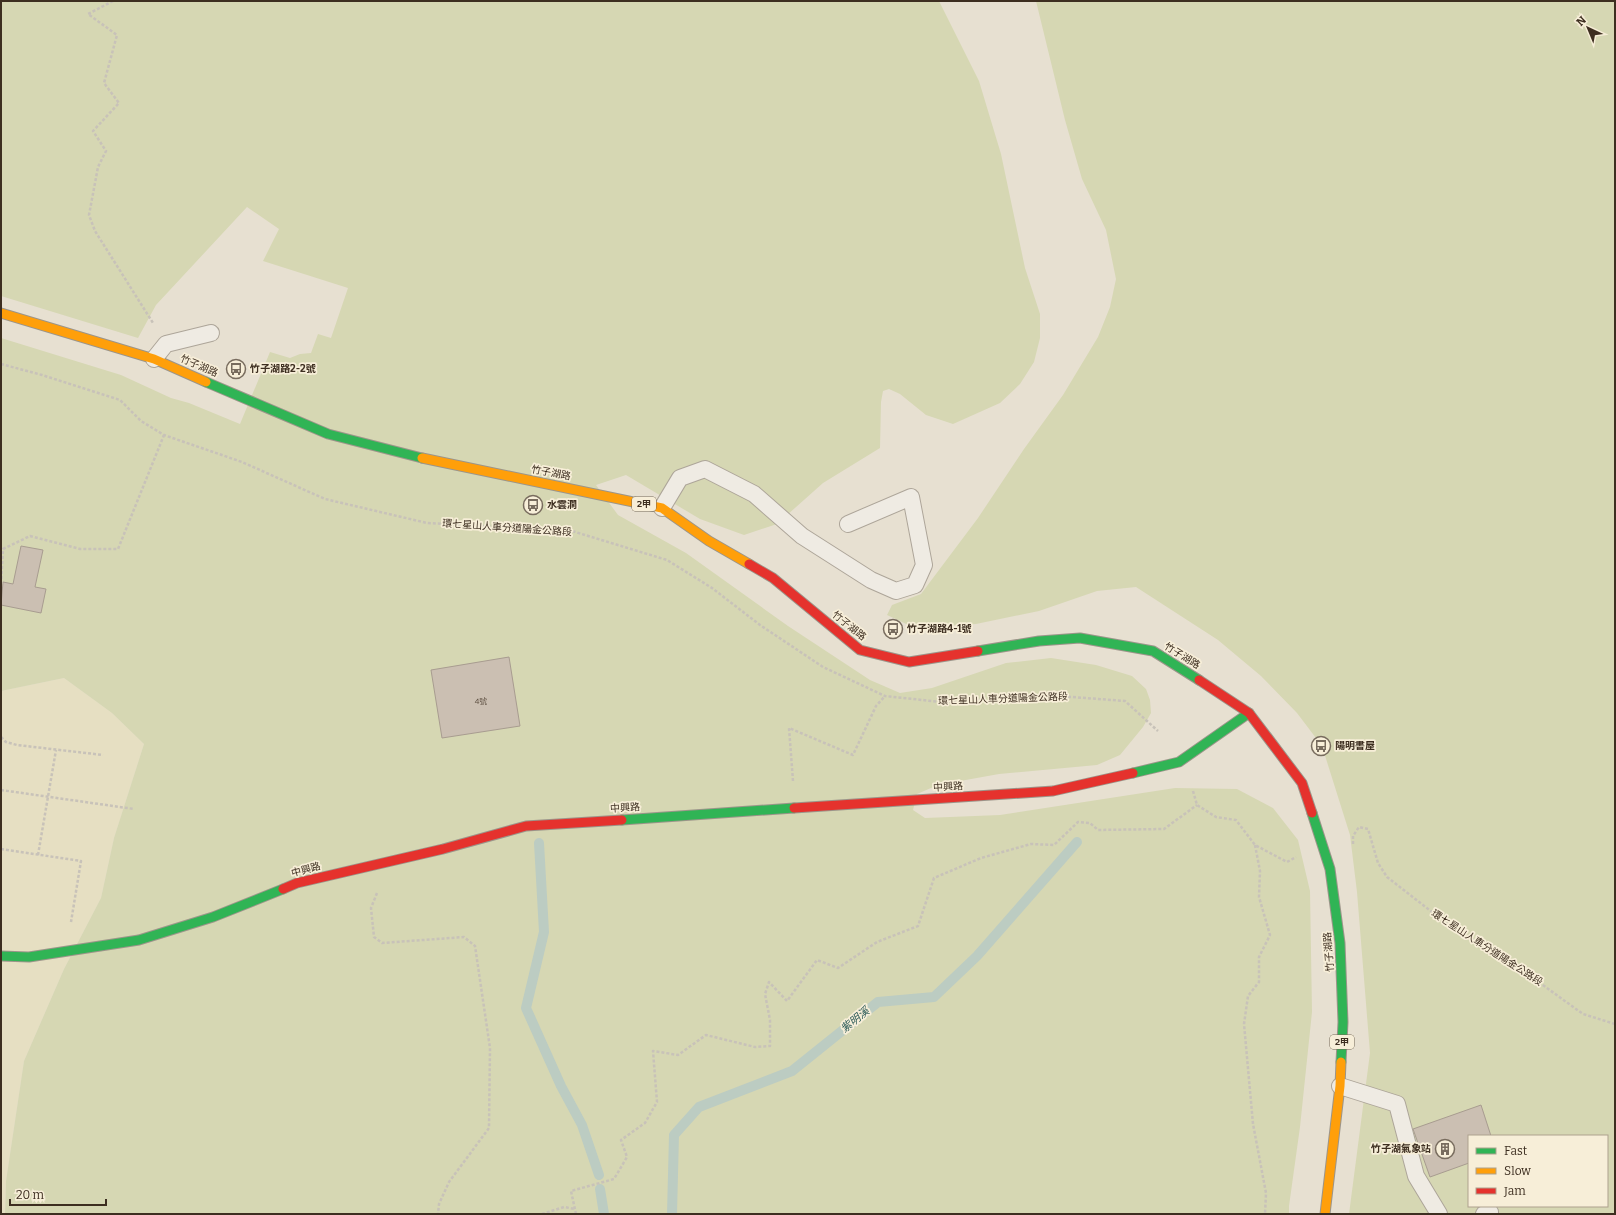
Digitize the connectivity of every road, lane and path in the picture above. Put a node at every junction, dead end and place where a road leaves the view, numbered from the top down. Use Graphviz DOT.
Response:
graph roads {
  1 [pos="113,1"];
  2 [pos="1,313"];
  3 [pos="211,333"];
  4 [pos="166,344"];
  5 [pos="154,359"];
  6 [pos="1,364"];
  7 [pos="164,435"];
  8 [pos="662,508"];
  9 [pos="848,524"];
  10 [pos="1,584"];
  11 [pos="885,696"];
  12 [pos="1249,713"];
  13 [pos="1158,731"];
  14 [pos="1,737"];
  15 [pos="56,750"];
  16 [pos="103,755"];
  17 [pos="1,790"];
  18 [pos="1193,791"];
  19 [pos="48,797"];
  20 [pos="1197,805"];
  21 [pos="795,807"];
  22 [pos="134,808"];
  23 [pos="1255,844"];
  24 [pos="1,849"];
  25 [pos="1353,849"];
  26 [pos="38,854"];
  27 [pos="1300,856"];
  28 [pos="378,891"];
  29 [pos="72,914"];
  30 [pos="1,956"];
  31 [pos="1615,1024"];
  32 [pos="1340,1086"];
  33 [pos="575,1209"];
  34 [pos="438,1214"];
  35 [pos="542,1214"];
  36 [pos="576,1214"];
  37 [pos="1265,1214"];
  38 [pos="1325,1214"];
  39 [pos="1439,1214"];
  1 -- 4 [label="path"];
  2 -- 5 [label="main road, 竹子湖路 / 2甲"];
  3 -- 4 [label="lane"];
  4 -- 5 [label="lane"];
  5 -- 8 [label="main road, 竹子湖路 / 2甲"];
  6 -- 7 [label="path, 環七星山人車分道陽金公路段"];
  7 -- 10 [label="path"];
  7 -- 11 [label="path, 環七星山人車分道陽金公路段"];
  8 -- 9 [label="lane"];
  8 -- 12 [label="main road, 竹子湖路 / 2甲"];
  11 -- 13 [label="path, 環七星山人車分道陽金公路段"];
  11 -- 21 [label="path"];
  12 -- 21 [label="main road, 中興路"];
  12 -- 32 [label="main road, 竹子湖路 / 2甲"];
  14 -- 15 [label="path"];
  15 -- 16 [label="path"];
  15 -- 19 [label="path"];
  17 -- 19 [label="path"];
  18 -- 20 [label="path"];
  19 -- 22 [label="path"];
  19 -- 26 [label="path"];
  20 -- 23 [label="path"];
  20 -- 33 [label="path"];
  21 -- 30 [label="main road, 中興路"];
  23 -- 27 [label="path"];
  23 -- 37 [label="path"];
  24 -- 26 [label="path"];
  25 -- 31 [label="path, 環七星山人車分道陽金公路段"];
  26 -- 29 [label="path"];
  28 -- 34 [label="path"];
  32 -- 38 [label="main road, 竹子湖路 / 2甲"];
  32 -- 39 [label="lane"];
  33 -- 35 [label="path"];
  33 -- 36 [label="path"];
}
